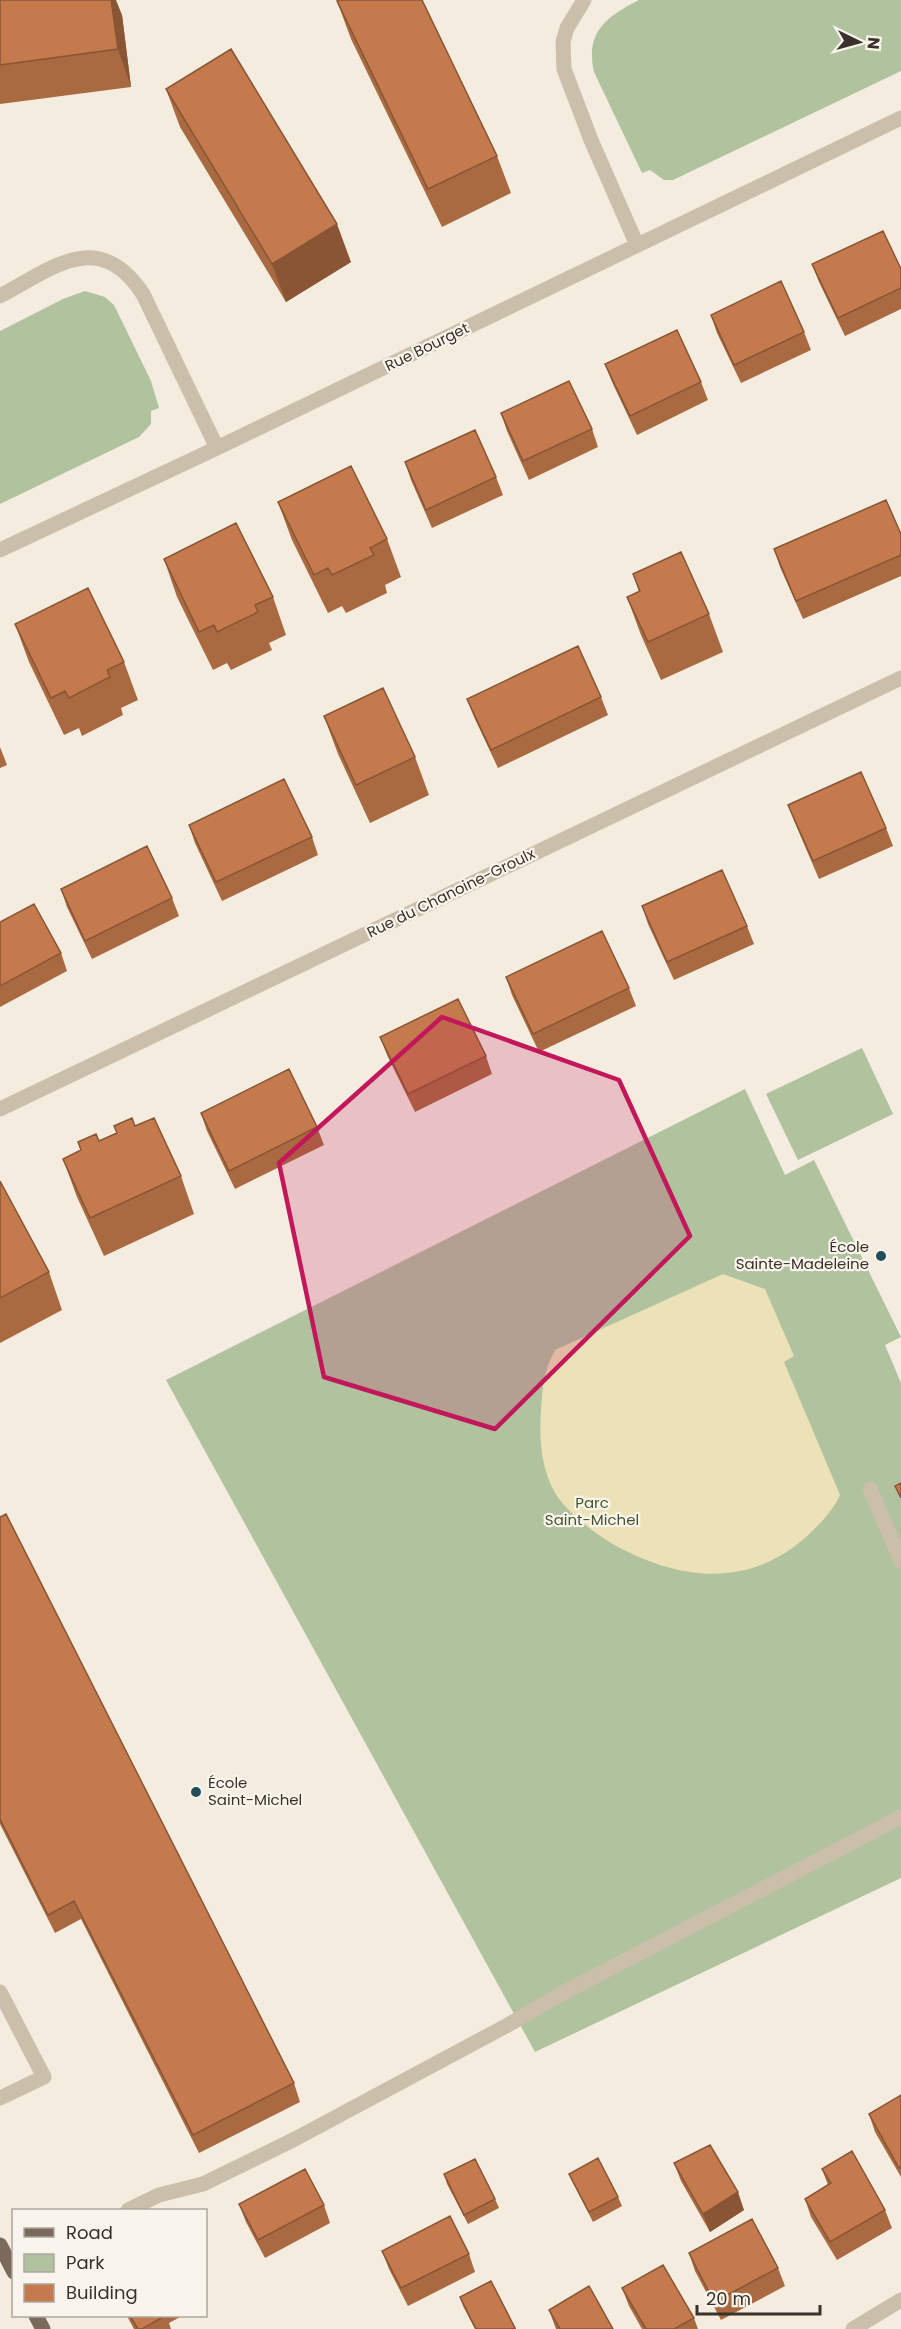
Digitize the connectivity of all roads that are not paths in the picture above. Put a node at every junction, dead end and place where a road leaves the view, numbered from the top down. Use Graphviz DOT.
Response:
graph roads {
  1 [pos="584,0"];
  2 [pos="901,118"];
  3 [pos="637,245"];
  4 [pos="0,296"];
  5 [pos="216,448"];
  6 [pos="0,550"];
  7 [pos="901,678"];
  8 [pos="0,1108"];
  9 [pos="870,1489"];
  10 [pos="901,1561"];
  11 [pos="901,1817"];
  12 [pos="0,1992"];
  13 [pos="0,2098"];
  14 [pos="132,2209"];
  15 [pos="0,2245"];
  16 [pos="12,2269"];
  17 [pos="901,2300"];
  18 [pos="853,2329"];
  1 -- 3 [label="street"];
  2 -- 3 [label="street, Rue Bourget"];
  3 -- 5 [label="street, Rue Bourget"];
  4 -- 5 [label="street"];
  5 -- 6 [label="street, Rue Bourget"];
  7 -- 8 [label="street, Rue du Chanoine-Groulx"];
  9 -- 10 [label="street"];
  11 -- 14 [label="street"];
  12 -- 13 [label="street"];
  15 -- 16 [label="main road"];
  17 -- 18 [label="street"];
}
